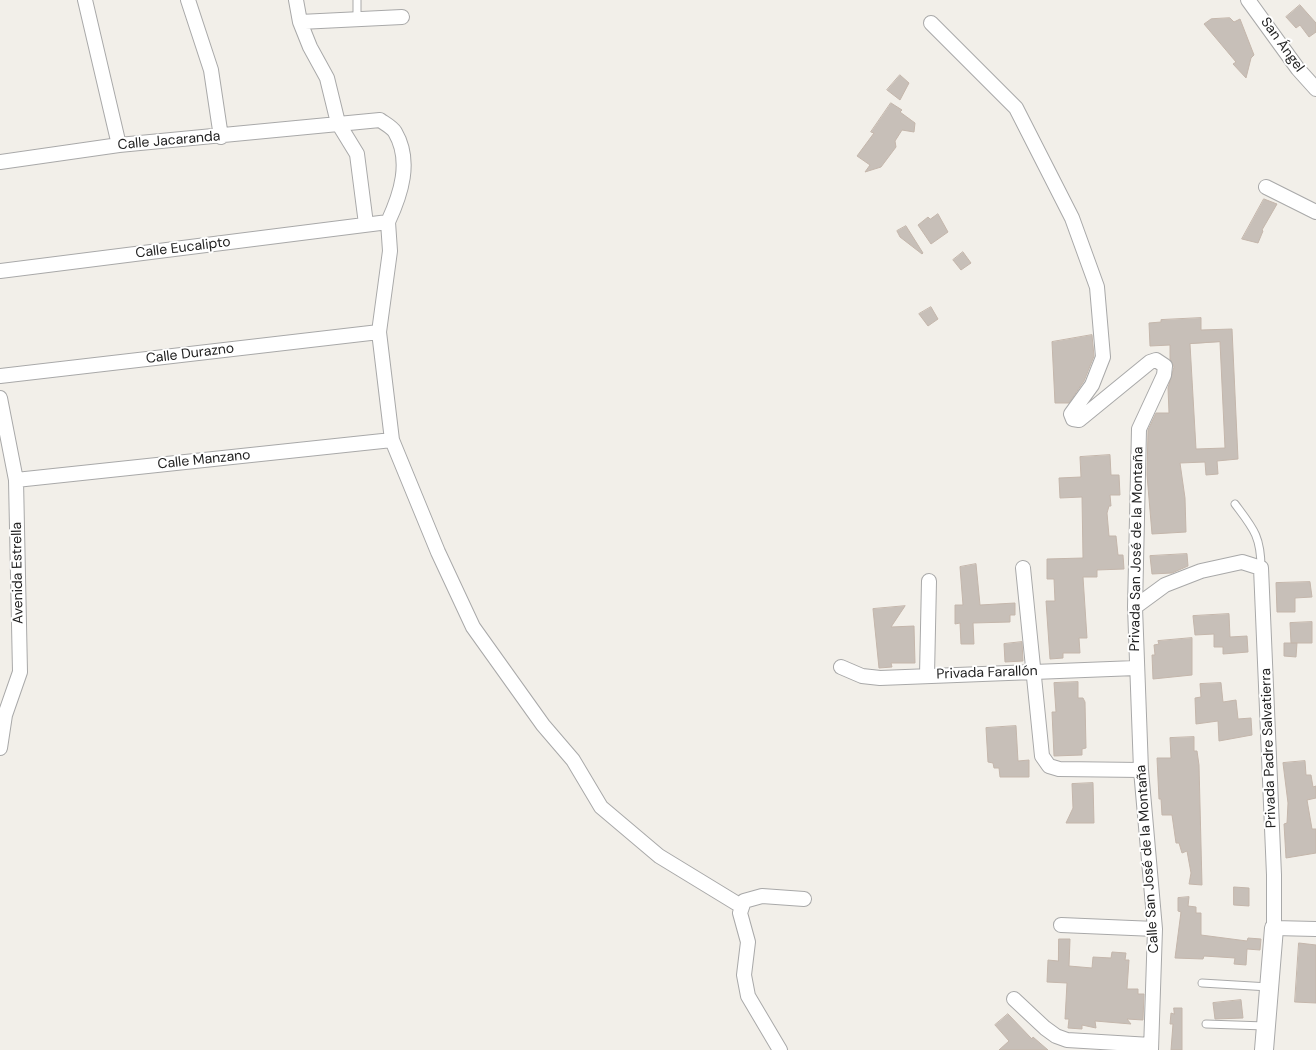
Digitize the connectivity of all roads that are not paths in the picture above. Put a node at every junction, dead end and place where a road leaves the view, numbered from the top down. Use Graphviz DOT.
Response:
graph roads {
  1 [pos="85,0"];
  2 [pos="188,0"];
  3 [pos="296,0"];
  4 [pos="357,0"];
  5 [pos="1248,0"];
  6 [pos="402,17"];
  7 [pos="357,19"];
  8 [pos="300,22"];
  9 [pos="931,23"];
  10 [pos="1316,89"];
  11 [pos="338,123"];
  12 [pos="221,136"];
  13 [pos="120,144"];
  14 [pos="0,162"];
  15 [pos="1266,187"];
  16 [pos="1316,212"];
  17 [pos="388,222"];
  18 [pos="366,224"];
  19 [pos="0,271"];
  20 [pos="379,332"];
  21 [pos="0,376"];
  22 [pos="0,398"];
  23 [pos="392,440"];
  24 [pos="16,480"];
  25 [pos="1235,504"];
  26 [pos="1023,568"];
  27 [pos="1261,568"];
  28 [pos="929,581"];
  29 [pos="1134,607"];
  30 [pos="841,666"];
  31 [pos="1136,668"];
  32 [pos="1033,672"];
  33 [pos="927,675"];
  34 [pos="2,711"];
  35 [pos="0,748"];
  36 [pos="1141,770"];
  37 [pos="804,899"];
  38 [pos="742,906"];
  39 [pos="1061,924"];
  40 [pos="1274,928"];
  41 [pos="1155,929"];
  42 [pos="1316,929"];
  43 [pos="1202,983"];
  44 [pos="1269,987"];
  45 [pos="1014,999"];
  46 [pos="1206,1024"];
  47 [pos="1266,1026"];
  48 [pos="1151,1048"];
  49 [pos="780,1050"];
  50 [pos="1264,1050"];
  1 -- 13 [label="street"];
  2 -- 12 [label="street"];
  3 -- 8 [label="street"];
  4 -- 7 [label="lane"];
  5 -- 10 [label="street, San Ángel"];
  6 -- 7 [label="street"];
  7 -- 8 [label="street"];
  8 -- 11 [label="street"];
  9 -- 29 [label="street, Privada San José de la Montaña"];
  11 -- 12 [label="street, Calle Jacaranda"];
  11 -- 17 [label="street, Calle Jacaranda"];
  11 -- 18 [label="street"];
  12 -- 13 [label="street, Calle Jacaranda"];
  13 -- 14 [label="street, Calle Jacaranda"];
  15 -- 16 [label="street"];
  17 -- 18 [label="street, Calle Eucalipto"];
  17 -- 20 [label="street"];
  18 -- 19 [label="street, Calle Eucalipto"];
  20 -- 21 [label="street, Calle Durazno"];
  20 -- 23 [label="street"];
  22 -- 24 [label="street, Avenida Estrella"];
  23 -- 24 [label="street, Calle Manzano"];
  23 -- 38 [label="street"];
  24 -- 34 [label="street, Avenida Estrella"];
  25 -- 27 [label="lane"];
  26 -- 32 [label="street"];
  27 -- 29 [label="street"];
  27 -- 40 [label="street, Privada Padre Salvatierra"];
  28 -- 33 [label="street"];
  29 -- 31 [label="street, Privada San José de la Montaña"];
  30 -- 33 [label="street, Privada Farallón"];
  31 -- 32 [label="street, Privada Farallón"];
  31 -- 36 [label="street, Calle San José de la Montaña"];
  32 -- 33 [label="street, Privada Farallón"];
  32 -- 36 [label="street"];
  34 -- 35 [label="street, Avenida Estrella"];
  36 -- 41 [label="street, Calle San José de la Montaña"];
  37 -- 38 [label="street"];
  38 -- 49 [label="street"];
  39 -- 41 [label="street"];
  40 -- 42 [label="street"];
  40 -- 44 [label="street"];
  41 -- 48 [label="street, Calle San José de la Montaña"];
  43 -- 44 [label="lane"];
  44 -- 47 [label="street"];
  45 -- 48 [label="street"];
  46 -- 47 [label="lane"];
  47 -- 50 [label="street"];
}
